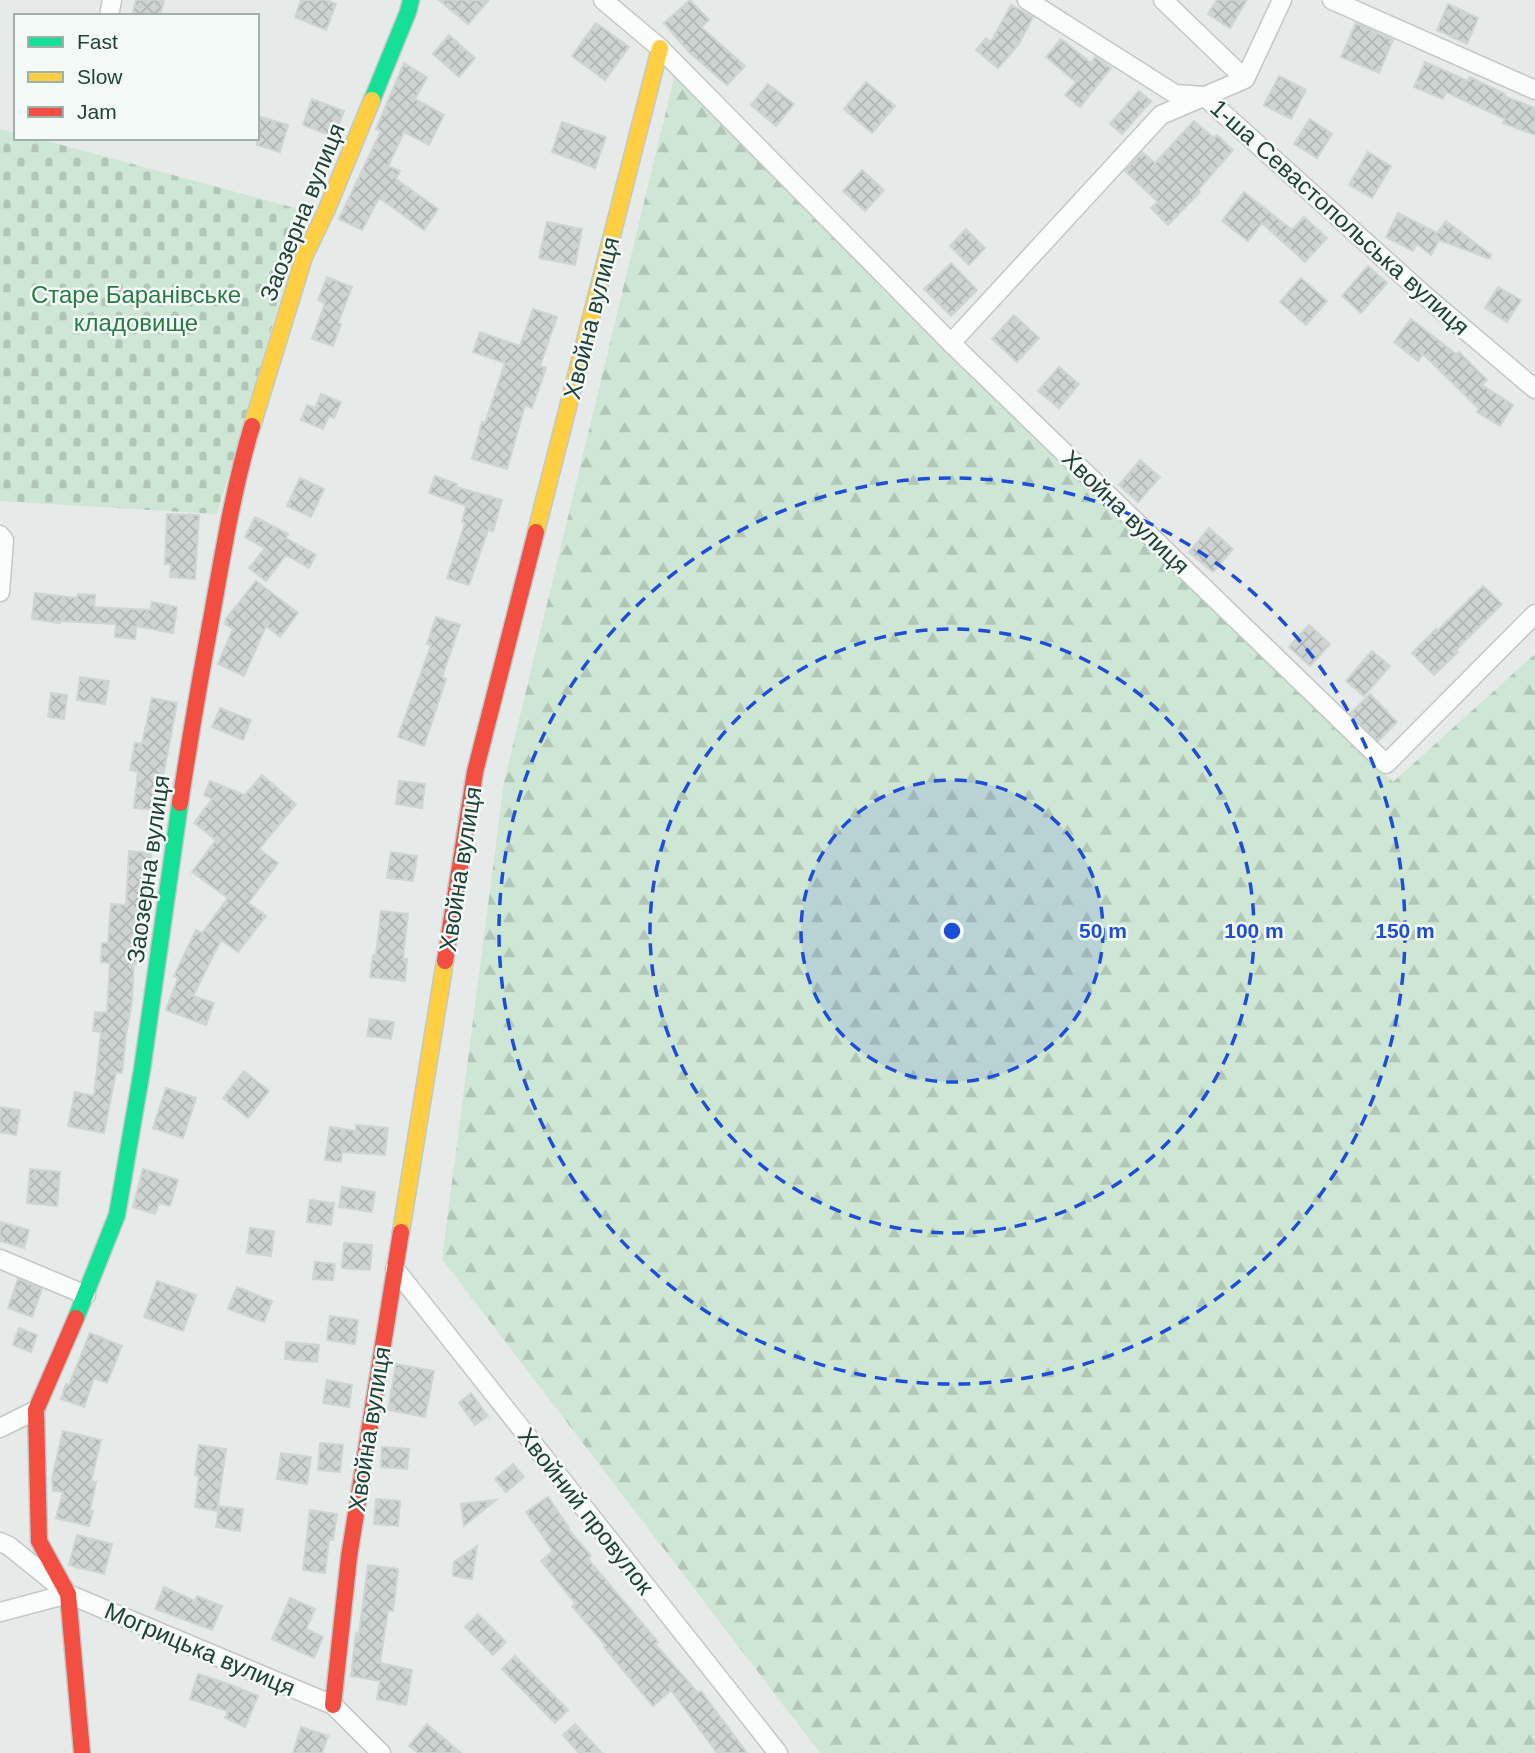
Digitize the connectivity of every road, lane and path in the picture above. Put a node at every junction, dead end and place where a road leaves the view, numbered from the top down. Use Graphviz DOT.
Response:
graph roads {
  1 [pos="411,0"];
  2 [pos="603,0"];
  3 [pos="1027,0"];
  4 [pos="1163,0"];
  5 [pos="1282,0"];
  6 [pos="1332,0"];
  7 [pos="660,48"];
  8 [pos="1245,79"];
  9 [pos="1535,90"];
  10 [pos="1204,96"];
  11 [pos="951,343"];
  12 [pos="1535,389"];
  13 [pos="0,535"];
  14 [pos="0,592"];
  15 [pos="1535,614"];
  16 [pos="0,1259"];
  17 [pos="395,1269"];
  18 [pos="86,1295"];
  19 [pos="36,1410"];
  20 [pos="0,1428"];
  21 [pos="0,1542"];
  22 [pos="68,1594"];
  23 [pos="0,1612"];
  24 [pos="333,1705"];
  25 [pos="379,1752"];
  26 [pos="82,1753"];
  27 [pos="778,1753"];
  1 -- 18 [label="street, Заозерна вулиця"];
  2 -- 7 [label="street, Хвойна вулиця"];
  3 -- 10 [label="street, 1-ша Севастопольська вулиця"];
  4 -- 8 [label="street"];
  5 -- 8 [label="street"];
  6 -- 9 [label="street"];
  7 -- 11 [label="street, Хвойна вулиця"];
  7 -- 17 [label="street, Хвойна вулиця"];
  8 -- 10 [label="street"];
  10 -- 11 [label="street"];
  10 -- 12 [label="street, 1-ша Севастопольська вулиця"];
  11 -- 15 [label="street, Хвойна вулиця"];
  13 -- 14 [label="street"];
  16 -- 18 [label="street"];
  17 -- 24 [label="street, Хвойна вулиця"];
  17 -- 27 [label="street, Хвойний провулок"];
  18 -- 19 [label="street, Заозерна вулиця"];
  19 -- 20 [label="street"];
  19 -- 22 [label="street, Заозерна вулиця"];
  21 -- 22 [label="street, Могрицька вулиця"];
  22 -- 23 [label="street"];
  22 -- 24 [label="street, Могрицька вулиця"];
  22 -- 26 [label="street, Заозерна вулиця"];
  24 -- 25 [label="street, Могрицька вулиця"];
}
